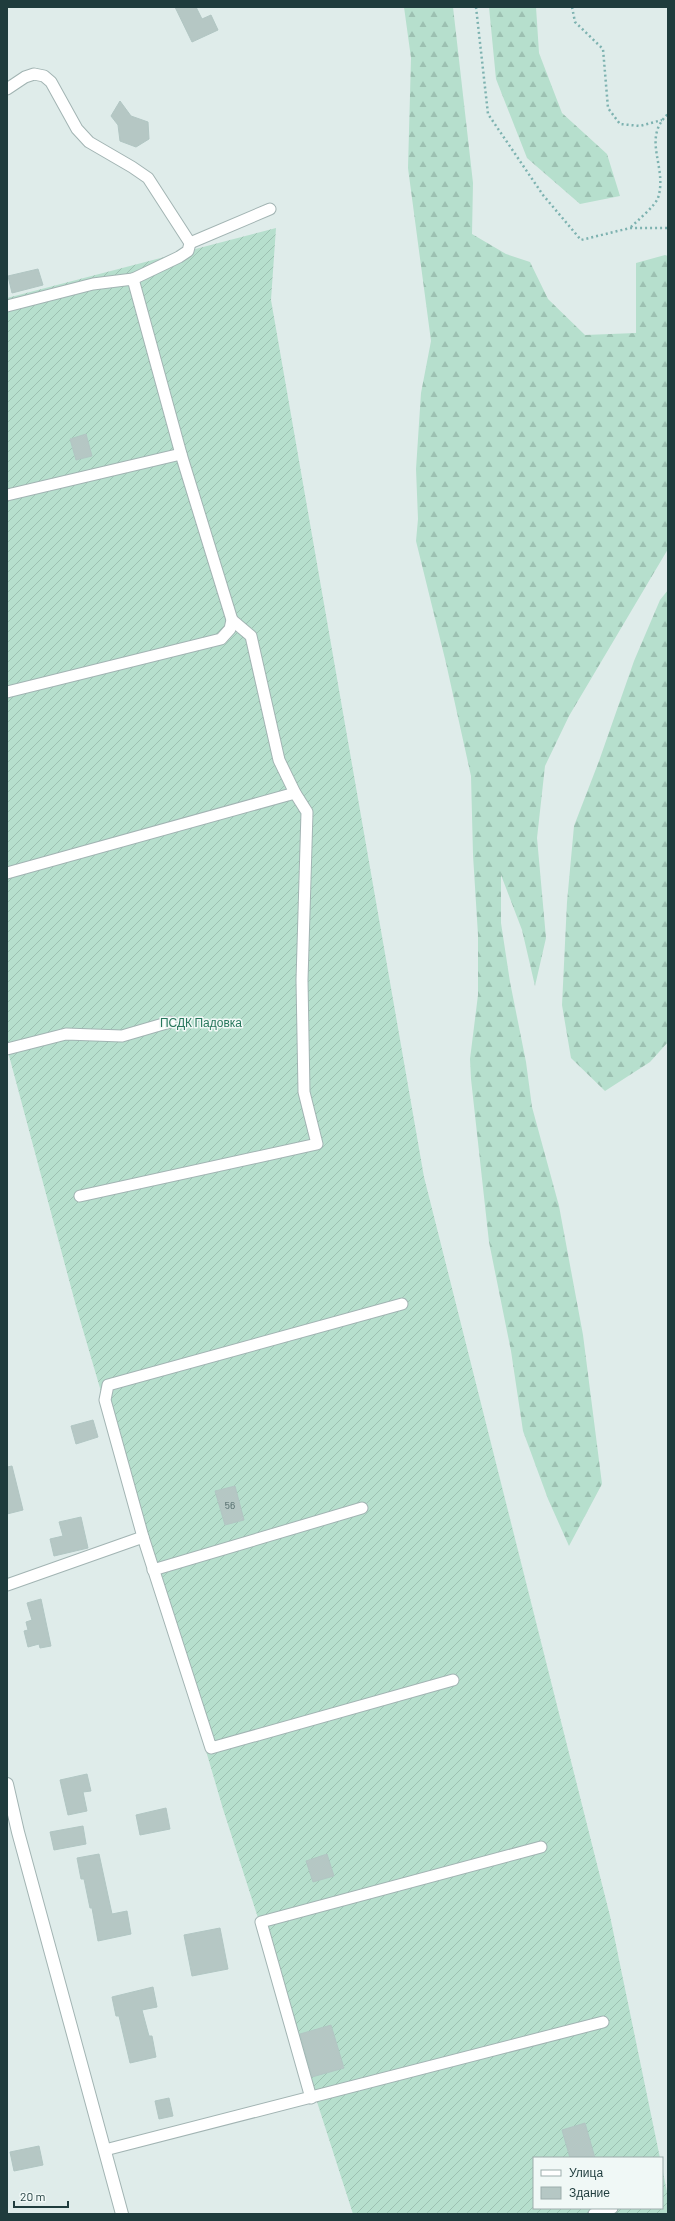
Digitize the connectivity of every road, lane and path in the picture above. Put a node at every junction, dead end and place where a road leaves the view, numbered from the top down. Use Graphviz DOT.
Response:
graph roads {
  1 [pos="476,7"];
  2 [pos="572,7"];
  3 [pos="7,89"];
  4 [pos="668,114"];
  5 [pos="662,120"];
  6 [pos="270,210"];
  7 [pos="630,228"];
  8 [pos="668,228"];
  9 [pos="190,243"];
  10 [pos="133,279"];
  11 [pos="7,306"];
  12 [pos="181,454"];
  13 [pos="7,495"];
  14 [pos="232,620"];
  15 [pos="7,692"];
  16 [pos="295,793"];
  17 [pos="7,873"];
  18 [pos="170,1022"];
  19 [pos="7,1049"];
  20 [pos="80,1196"];
  21 [pos="402,1304"];
  22 [pos="362,1508"];
  23 [pos="142,1537"];
  24 [pos="154,1570"];
  25 [pos="7,1585"];
  26 [pos="453,1680"];
  27 [pos="7,1784"];
  28 [pos="540,1847"];
  29 [pos="603,2022"];
  30 [pos="310,2098"];
  31 [pos="105,2150"];
  32 [pos="609,2209"];
  33 [pos="122,2214"];
  34 [pos="594,2214"];
  1 -- 7 [label="path"];
  2 -- 5 [label="path"];
  3 -- 9 [label="lane"];
  4 -- 5 [label="path"];
  5 -- 7 [label="path"];
  6 -- 9 [label="lane"];
  7 -- 8 [label="path"];
  9 -- 10 [label="lane"];
  10 -- 11 [label="lane"];
  10 -- 12 [label="lane"];
  12 -- 13 [label="lane"];
  12 -- 14 [label="lane"];
  14 -- 15 [label="lane"];
  14 -- 16 [label="lane"];
  16 -- 17 [label="lane"];
  16 -- 20 [label="lane"];
  18 -- 19 [label="lane"];
  21 -- 23 [label="lane"];
  22 -- 24 [label="lane"];
  23 -- 24 [label="lane"];
  23 -- 25 [label="lane"];
  24 -- 26 [label="lane"];
  27 -- 31 [label="street"];
  28 -- 30 [label="lane"];
  29 -- 30 [label="lane"];
  30 -- 31 [label="lane"];
  31 -- 33 [label="street"];
  32 -- 34 [label="lane"];
}
